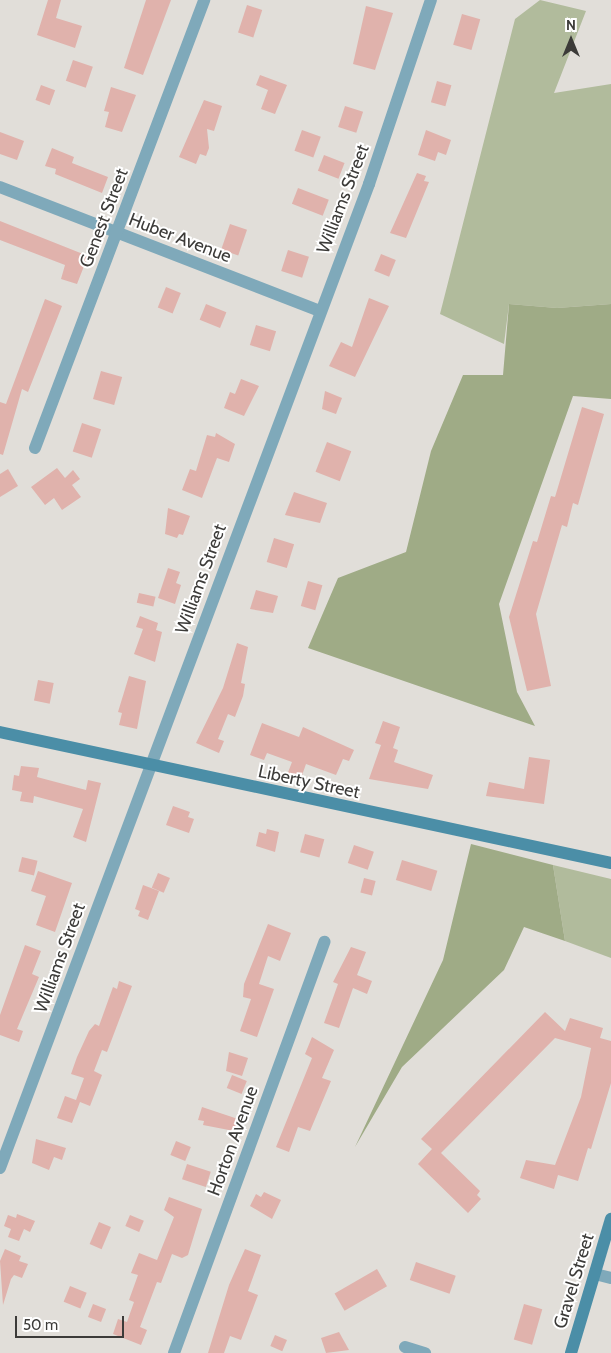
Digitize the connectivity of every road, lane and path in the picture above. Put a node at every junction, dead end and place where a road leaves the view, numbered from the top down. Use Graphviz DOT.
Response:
graph roads {
  1 [pos="204,0"];
  2 [pos="431,0"];
  3 [pos="0,187"];
  4 [pos="117,232"];
  5 [pos="319,312"];
  6 [pos="36,448"];
  7 [pos="0,732"];
  8 [pos="151,765"];
  9 [pos="611,863"];
  10 [pos="324,942"];
  11 [pos="0,1168"];
  12 [pos="611,1219"];
  13 [pos="595,1274"];
  14 [pos="611,1278"];
  15 [pos="405,1347"];
  16 [pos="174,1353"];
  17 [pos="424,1353"];
  18 [pos="571,1353"];
  1 -- 4 [label="street, Genest Street"];
  2 -- 5 [label="street, Williams Street"];
  3 -- 4 [label="street, Huber Avenue"];
  4 -- 5 [label="street, Huber Avenue"];
  4 -- 6 [label="street, Genest Street"];
  5 -- 8 [label="street, Williams Street"];
  7 -- 8 [label="main road, Liberty Street"];
  8 -- 9 [label="main road, Liberty Street"];
  8 -- 11 [label="street, Williams Street"];
  10 -- 16 [label="street, Horton Avenue"];
  12 -- 13 [label="main road, Gravel Street"];
  13 -- 14 [label="street"];
  13 -- 18 [label="main road, Gravel Street"];
  15 -- 17 [label="street"];
}
